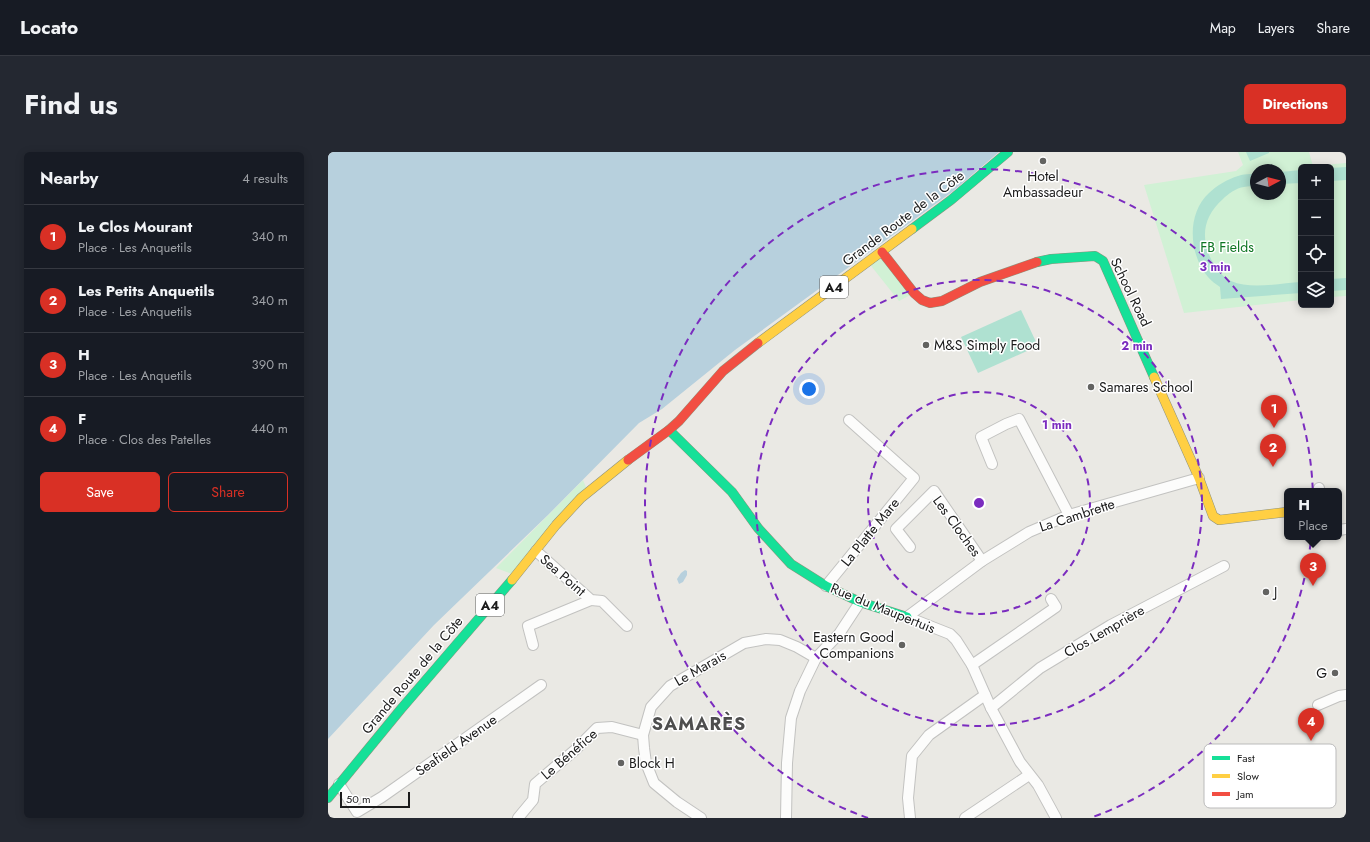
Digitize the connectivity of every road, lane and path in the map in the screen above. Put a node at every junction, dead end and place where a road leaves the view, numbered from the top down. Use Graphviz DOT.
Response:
graph roads {
  1 [pos="1008,152"];
  2 [pos="882,252"];
  3 [pos="849,420"];
  4 [pos="668,430"];
  5 [pos="992,464"];
  6 [pos="1199,478"];
  7 [pos="1284,512"];
  8 [pos="1069,515"];
  9 [pos="910,547"];
  10 [pos="536,551"];
  11 [pos="982,561"];
  12 [pos="1224,566"];
  13 [pos="826,586"];
  14 [pos="591,600"];
  15 [pos="1051,600"];
  16 [pos="860,602"];
  17 [pos="907,617"];
  18 [pos="628,626"];
  19 [pos="533,644"];
  20 [pos="816,658"];
  21 [pos="972,665"];
  22 [pos="541,685"];
  23 [pos="985,695"];
  24 [pos="1346,695"];
  25 [pos="1318,705"];
  26 [pos="991,708"];
  27 [pos="643,734"];
  28 [pos="1029,775"];
  29 [pos="339,784"];
  30 [pos="328,798"];
  31 [pos="518,818"];
  32 [pos="701,818"];
  33 [pos="786,818"];
  34 [pos="910,818"];
  35 [pos="965,818"];
  36 [pos="1056,818"];
  1 -- 2 [label="main road, Grande Route de la Côte / A4"];
  2 -- 4 [label="main road, Grande Route de la Côte / A4"];
  2 -- 6 [label="main road, School Road"];
  3 -- 13 [label="street, La Platte Mare"];
  4 -- 10 [label="main road, Grande Route de la Côte / A4"];
  4 -- 13 [label="main road, Rue du Maupertuis"];
  5 -- 8 [label="street"];
  6 -- 7 [label="main road"];
  6 -- 8 [label="street, La Cambrette"];
  8 -- 11 [label="street, La Cambrette"];
  9 -- 11 [label="street, Les Cloches"];
  10 -- 14 [label="street, Sea Point"];
  10 -- 29 [label="main road, Grande Route de la Côte / A4"];
  11 -- 17 [label="street, La Cambrette"];
  12 -- 26 [label="street, Clos Lemprière"];
  13 -- 16 [label="main road, Rue du Maupertuis"];
  14 -- 18 [label="street, Sea Point"];
  14 -- 19 [label="street, Sea Point"];
  15 -- 21 [label="street"];
  16 -- 17 [label="main road, Rue du Maupertuis"];
  16 -- 20 [label="street"];
  17 -- 21 [label="street, Rue du Maupertuis"];
  20 -- 27 [label="street, Le Marais"];
  20 -- 33 [label="street"];
  21 -- 23 [label="street, Rue du Maupertuis"];
  22 -- 29 [label="street, Seafield Avenue"];
  23 -- 26 [label="street, Rue du Maupertuis"];
  23 -- 34 [label="street"];
  24 -- 25 [label="street"];
  26 -- 28 [label="street, Rue du Maupertuis"];
  27 -- 31 [label="street, Le Bénéfice"];
  27 -- 32 [label="street, Le Marais"];
  28 -- 35 [label="street"];
  28 -- 36 [label="street, Rue du Maupertuis"];
  29 -- 30 [label="main road, Grande Route de la Côte / A4"];
}
